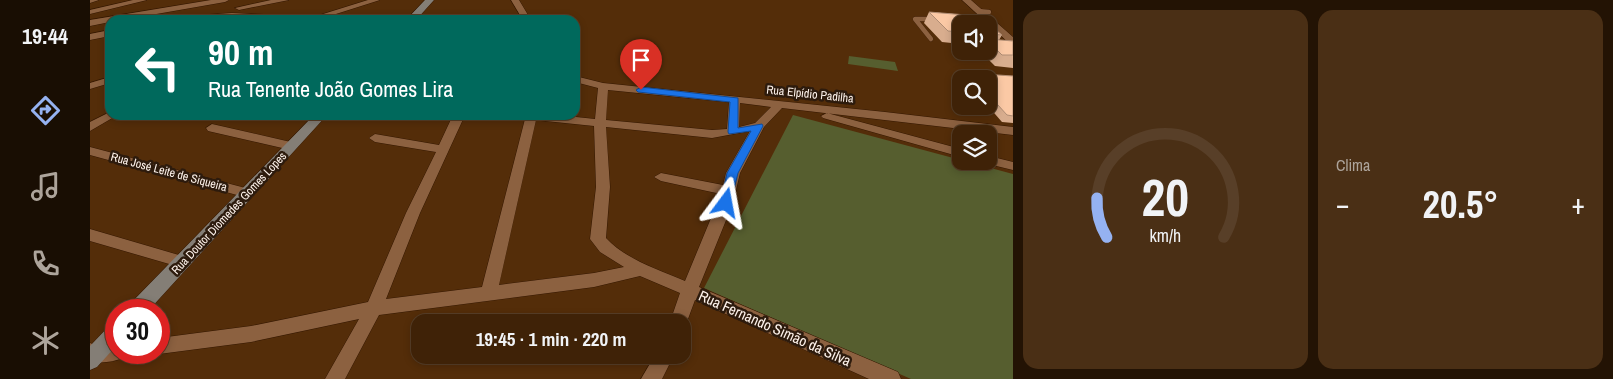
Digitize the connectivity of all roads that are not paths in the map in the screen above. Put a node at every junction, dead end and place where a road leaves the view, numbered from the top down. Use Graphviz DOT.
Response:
graph roads {
  1 [pos="95,0"];
  2 [pos="143,0"];
  3 [pos="225,0"];
  4 [pos="285,0"];
  5 [pos="376,0"];
  6 [pos="430,0"];
  7 [pos="515,0"];
  8 [pos="966,0"];
  9 [pos="975,0"];
  10 [pos="90,2"];
  11 [pos="364,2"];
  12 [pos="251,3"];
  13 [pos="239,8"];
  14 [pos="978,11"];
  15 [pos="90,12"];
  16 [pos="990,12"];
  17 [pos="137,15"];
  18 [pos="324,15"];
  19 [pos="416,15"];
  20 [pos="523,15"];
  21 [pos="937,19"];
  22 [pos="105,20"];
  23 [pos="90,23"];
  24 [pos="1013,32"];
  25 [pos="105,34"];
  26 [pos="90,37"];
  27 [pos="931,39"];
  28 [pos="1013,42"];
  29 [pos="580,81"];
  30 [pos="105,82"];
  31 [pos="90,86"];
  32 [pos="603,86"];
  33 [pos="735,100"];
  34 [pos="779,104"];
  35 [pos="793,106"];
  36 [pos="105,118"];
  37 [pos="316,120"];
  38 [pos="456,120"];
  39 [pos="526,120"];
  40 [pos="564,120"];
  41 [pos="600,124"];
  42 [pos="758,126"];
  43 [pos="90,127"];
  44 [pos="212,128"];
  45 [pos="733,132"];
  46 [pos="1013,132"];
  47 [pos="375,138"];
  48 [pos="291,146"];
  49 [pos="442,149"];
  50 [pos="952,150"];
  51 [pos="90,151"];
  52 [pos="997,162"];
  53 [pos="1013,166"];
  54 [pos="661,177"];
  55 [pos="729,191"];
  56 [pos="248,193"];
  57 [pos="90,235"];
  58 [pos="183,262"];
  59 [pos="641,269"];
  60 [pos="689,291"];
  61 [pos="489,292"];
  62 [pos="148,299"];
  63 [pos="374,308"];
  64 [pos="682,314"];
  65 [pos="105,343"];
  66 [pos="170,345"];
  67 [pos="105,354"];
  68 [pos="92,356"];
  69 [pos="660,364"];
  70 [pos="335,379"];
  71 [pos="651,379"];
  72 [pos="891,379"];
  1 -- 10 [label="street"];
  2 -- 15 [label="street"];
  3 -- 17 [label="street"];
  4 -- 12 [label="street"];
  5 -- 11 [label="street"];
  6 -- 19 [label="street"];
  7 -- 20 [label="street"];
  8 -- 14 [label="street"];
  9 -- 16 [label="street"];
  11 -- 18 [label="street"];
  12 -- 13 [label="street"];
  14 -- 16 [label="lane"];
  14 -- 28 [label="street"];
  16 -- 24 [label="street"];
  21 -- 27 [label="lane"];
  22 -- 23 [label="street"];
  25 -- 26 [label="street"];
  29 -- 32 [label="street, Rua Elpídio Padilha"];
  30 -- 31 [label="street"];
  32 -- 33 [label="street, Rua Elpídio Padilha"];
  32 -- 41 [label="street"];
  33 -- 34 [label="street, Rua Elpídio Padilha"];
  33 -- 45 [label="street"];
  34 -- 35 [label="street, Rua Elpídio Padilha"];
  34 -- 42 [label="street"];
  35 -- 46 [label="street, Rua Elpídio Padilha"];
  35 -- 50 [label="street"];
  36 -- 43 [label="street"];
  37 -- 48 [label="street, Rua Doutor Diomedes Gomes Lopes"];
  38 -- 49 [label="street"];
  39 -- 61 [label="street"];
  40 -- 41 [label="street"];
  41 -- 45 [label="street"];
  41 -- 59 [label="street"];
  42 -- 45 [label="street"];
  42 -- 55 [label="street"];
  44 -- 48 [label="street"];
  47 -- 49 [label="street"];
  48 -- 56 [label="street, Rua Doutor Diomedes Gomes Lopes"];
  49 -- 63 [label="street"];
  51 -- 56 [label="street, Rua José Leite de Siqueira"];
  52 -- 53 [label="street"];
  54 -- 55 [label="street"];
  55 -- 60 [label="street"];
  56 -- 58 [label="street, Rua Doutor Diomedes Gomes Lopes"];
  57 -- 58 [label="street"];
  58 -- 62 [label="street, Rua Doutor Diomedes Gomes Lopes"];
  59 -- 60 [label="street"];
  59 -- 61 [label="street"];
  60 -- 64 [label="street, Rua Fernando Simão da Silva"];
  60 -- 72 [label="street, Rua Fernando Simão da Silva"];
  61 -- 63 [label="street"];
  63 -- 66 [label="street"];
  63 -- 70 [label="street"];
  65 -- 68 [label="street"];
  67 -- 68 [label="street"];
  69 -- 71 [label="street"];
}
